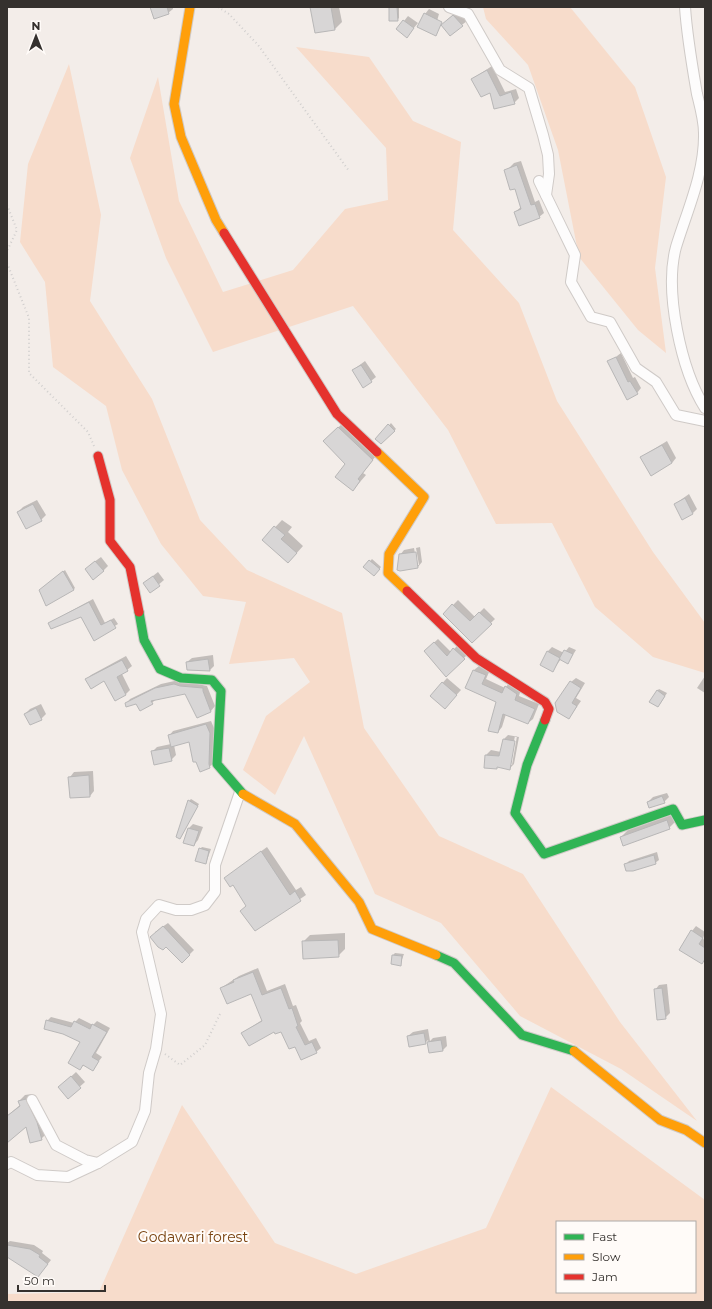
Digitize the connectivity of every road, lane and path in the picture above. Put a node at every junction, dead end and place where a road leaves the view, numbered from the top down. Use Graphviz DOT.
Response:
graph roads {
  1 [pos="190,7"];
  2 [pos="218,7"];
  3 [pos="449,7"];
  4 [pos="685,7"];
  5 [pos="349,171"];
  6 [pos="539,181"];
  7 [pos="546,195"];
  8 [pos="7,205"];
  9 [pos="7,251"];
  10 [pos="7,263"];
  11 [pos="705,408"];
  12 [pos="705,421"];
  13 [pos="98,456"];
  14 [pos="240,792"];
  15 [pos="705,820"];
  16 [pos="220,1014"];
  17 [pos="156,1049"];
  18 [pos="32,1100"];
  19 [pos="705,1143"];
  20 [pos="98,1163"];
  21 [pos="7,1164"];
  1 -- 15 [label="street"];
  2 -- 5 [label="path"];
  3 -- 7 [label="street"];
  4 -- 11 [label="street"];
  6 -- 7 [label="street"];
  7 -- 12 [label="street"];
  8 -- 9 [label="path"];
  10 -- 13 [label="path"];
  13 -- 14 [label="street"];
  14 -- 17 [label="street"];
  14 -- 19 [label="street"];
  16 -- 17 [label="path"];
  17 -- 20 [label="street"];
  18 -- 20 [label="street"];
  20 -- 21 [label="street"];
}
